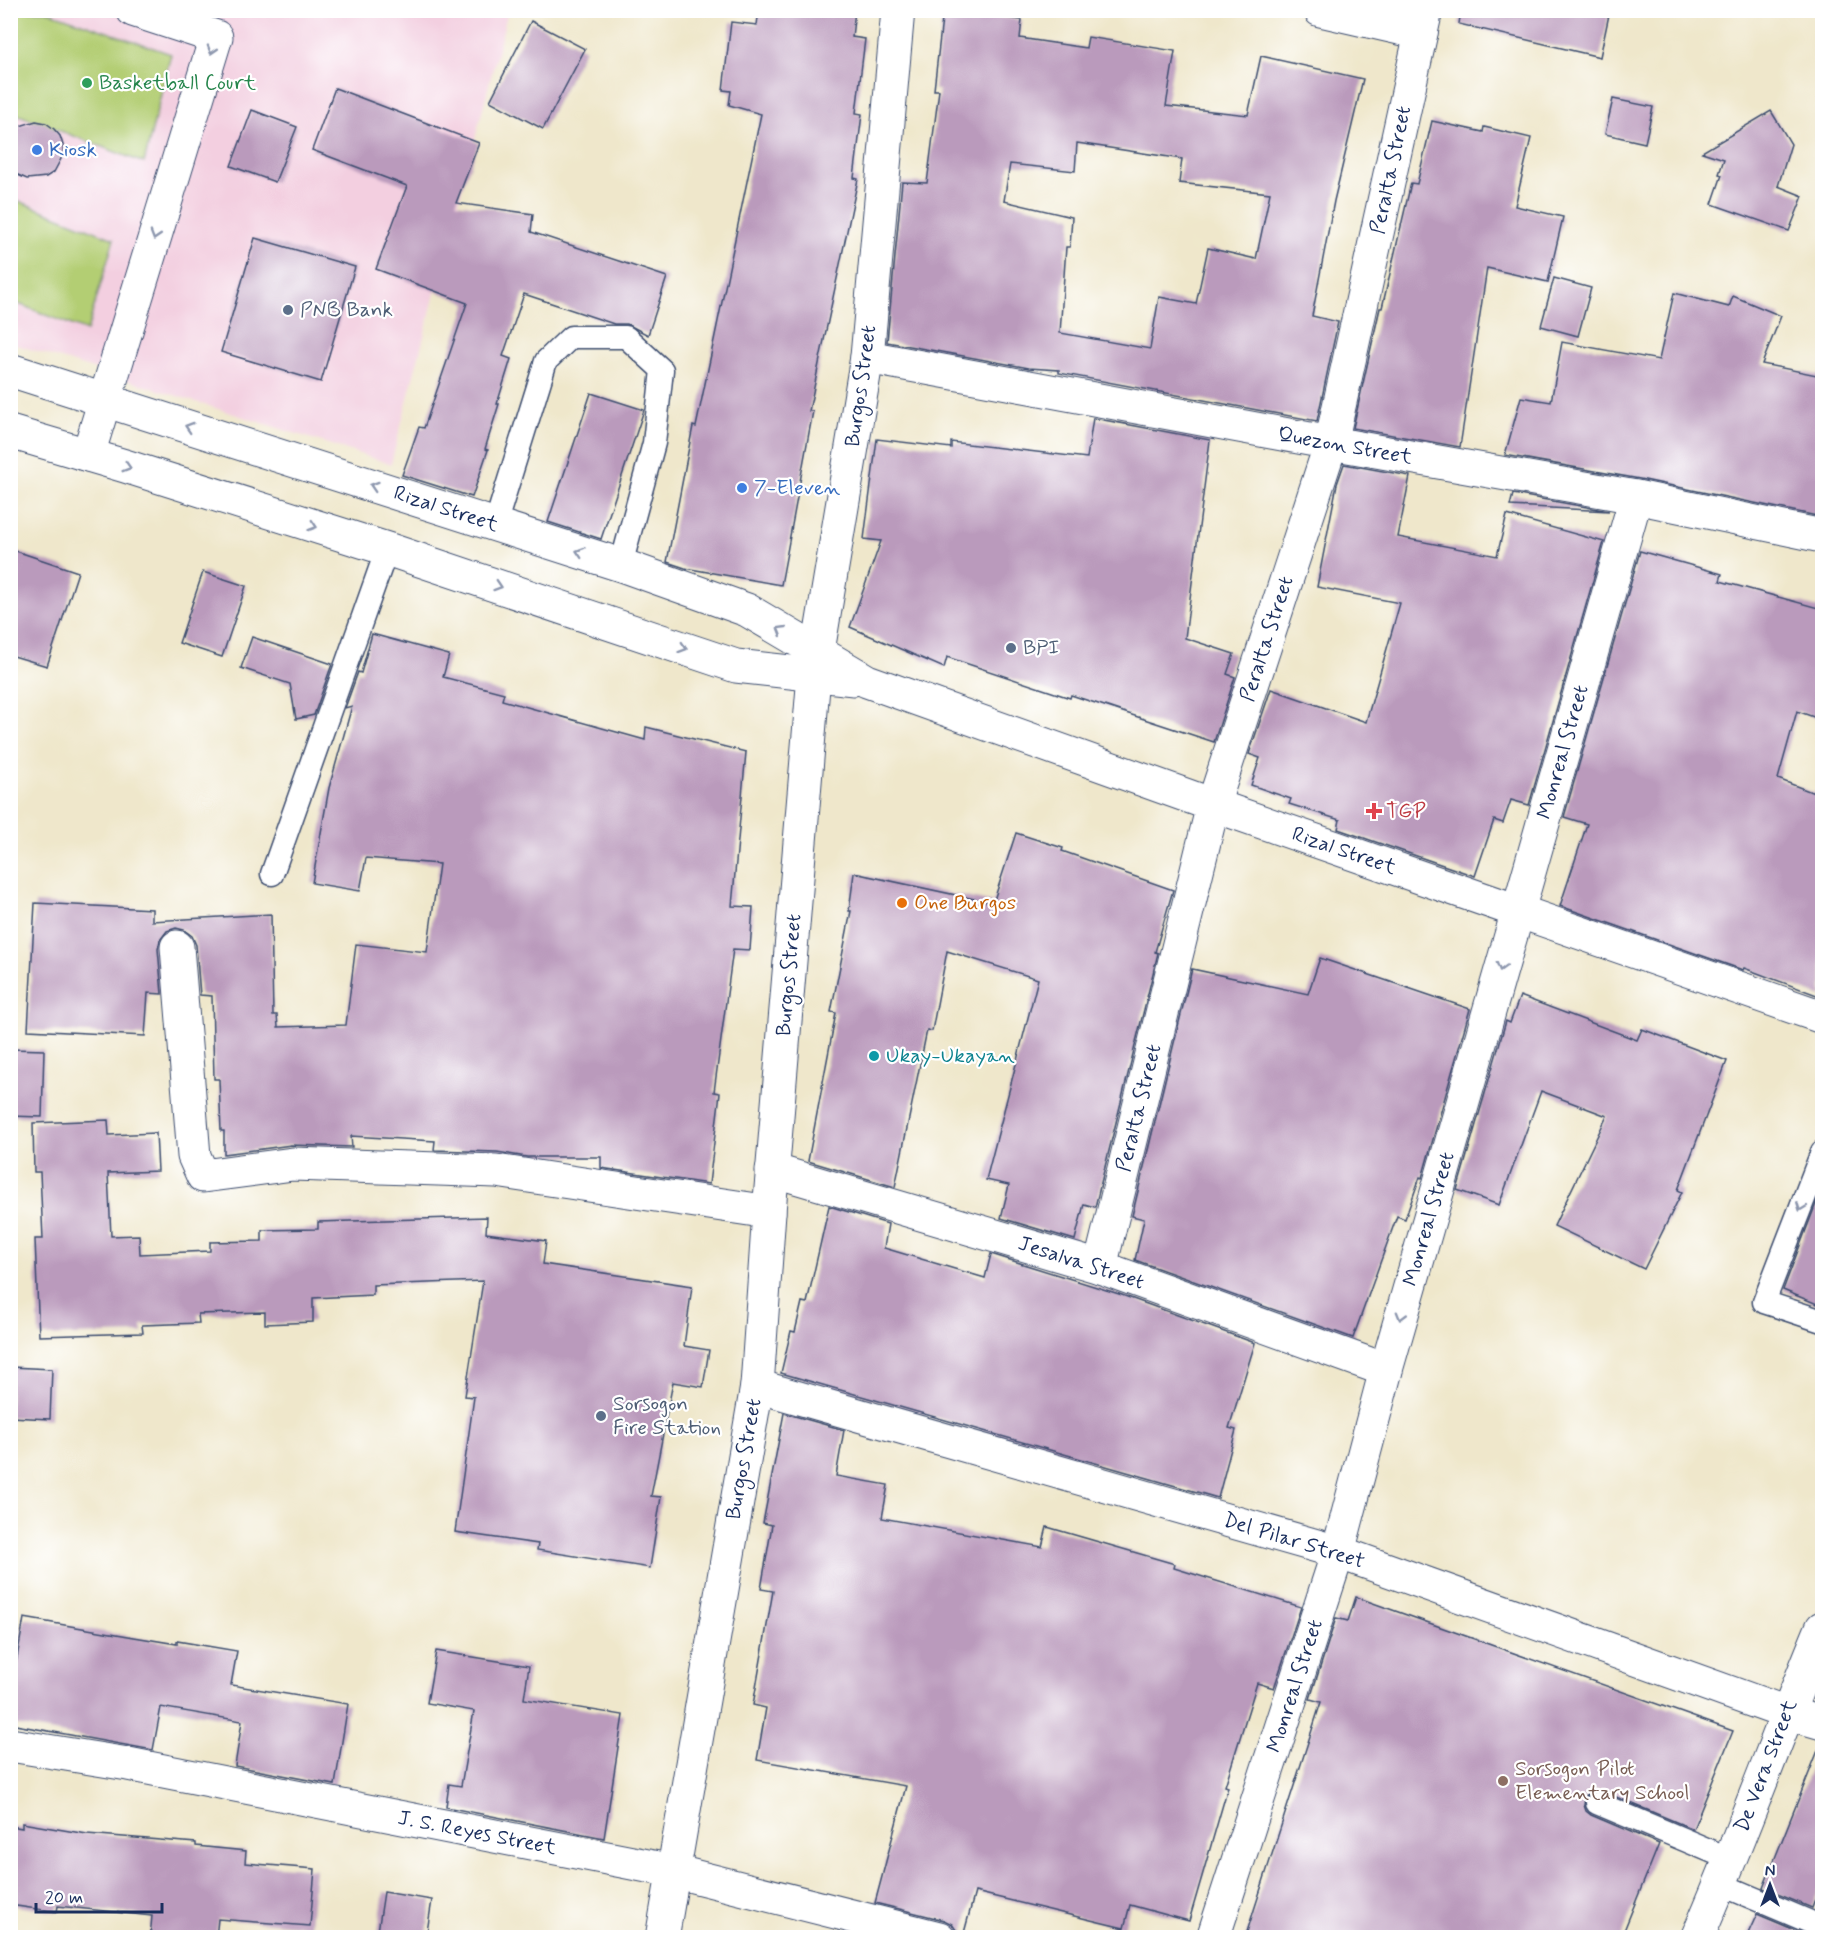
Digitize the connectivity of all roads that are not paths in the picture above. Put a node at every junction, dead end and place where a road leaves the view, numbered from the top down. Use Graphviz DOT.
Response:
graph roads {
  1 [pos="134,10"];
  2 [pos="898,10"];
  3 [pos="1320,10"];
  4 [pos="1423,22"];
  5 [pos="867,357"];
  6 [pos="10,370"];
  7 [pos="104,400"];
  8 [pos="10,432"];
  9 [pos="1331,443"];
  10 [pos="88,455"];
  11 [pos="1636,497"];
  12 [pos="495,525"];
  13 [pos="1822,536"];
  14 [pos="387,549"];
  15 [pos="621,565"];
  16 [pos="816,663"];
  17 [pos="1213,805"];
  18 [pos="272,874"];
  19 [pos="1518,911"];
  20 [pos="177,947"];
  21 [pos="1822,1017"];
  22 [pos="1822,1152"];
  23 [pos="772,1170"];
  24 [pos="769,1212"];
  25 [pos="1100,1267"];
  26 [pos="1822,1321"];
  27 [pos="1386,1371"];
  28 [pos="757,1386"];
  29 [pos="1338,1552"];
  30 [pos="1822,1628"];
  31 [pos="1787,1713"];
  32 [pos="1822,1724"];
  33 [pos="10,1745"];
  34 [pos="1597,1803"];
  35 [pos="673,1871"];
  36 [pos="1725,1872"];
  37 [pos="1822,1927"];
  38 [pos="896,1932"];
  39 [pos="663,1938"];
  40 [pos="939,1938"];
  41 [pos="1213,1938"];
  42 [pos="1697,1938"];
  1 -- 7 [label="street, one-way"];
  2 -- 5 [label="street, Burgos Street"];
  3 -- 4 [label="street"];
  4 -- 9 [label="street, Peralta Street"];
  5 -- 9 [label="street, Quezon Street"];
  5 -- 16 [label="street, Burgos Street"];
  6 -- 7 [label="street, Rizal Street"];
  7 -- 10 [label="street"];
  12 -- 7 [label="street, Rizal Street, one-way"];
  8 -- 10 [label="street, Rizal Street"];
  9 -- 11 [label="street, Quezon Street"];
  9 -- 17 [label="street, Peralta Street"];
  10 -- 14 [label="street, Rizal Street, one-way"];
  11 -- 13 [label="street, Quezon Street"];
  11 -- 19 [label="street, Monreal Street"];
  15 -- 12 [label="street, Rizal Street, one-way"];
  12 -- 15 [label="lane"];
  14 -- 16 [label="street, Rizal Street, one-way"];
  14 -- 18 [label="lane"];
  16 -- 15 [label="street, Rizal Street, one-way"];
  16 -- 17 [label="street, Rizal Street"];
  16 -- 23 [label="street, Burgos Street"];
  17 -- 19 [label="street, Rizal Street"];
  17 -- 25 [label="street, Peralta Street"];
  19 -- 21 [label="street, Rizal Street"];
  19 -- 27 [label="street, Monreal Street, one-way"];
  20 -- 24 [label="street"];
  22 -- 26 [label="lane, one-way"];
  23 -- 24 [label="street, Burgos Street"];
  23 -- 25 [label="street, Jesalva Street"];
  24 -- 28 [label="street, Burgos Street"];
  25 -- 27 [label="street, Jesalva Street"];
  27 -- 29 [label="street, Monreal Street"];
  28 -- 29 [label="street, Del Pilar Street"];
  28 -- 35 [label="street, Burgos Street"];
  29 -- 31 [label="street, Del Pilar Street"];
  29 -- 41 [label="street, Monreal Street"];
  30 -- 31 [label="street, De Vera Street"];
  31 -- 32 [label="street, Del Pilar Street"];
  31 -- 36 [label="street, De Vera Street"];
  33 -- 35 [label="street, J. S. Reyes Street"];
  34 -- 36 [label="lane"];
  35 -- 38 [label="street, J. S. Reyes Street"];
  35 -- 39 [label="street, Burgos Street"];
  36 -- 37 [label="lane"];
  36 -- 42 [label="street, De Vera Street"];
  38 -- 40 [label="street, J. S. Reyes Street"];
}
